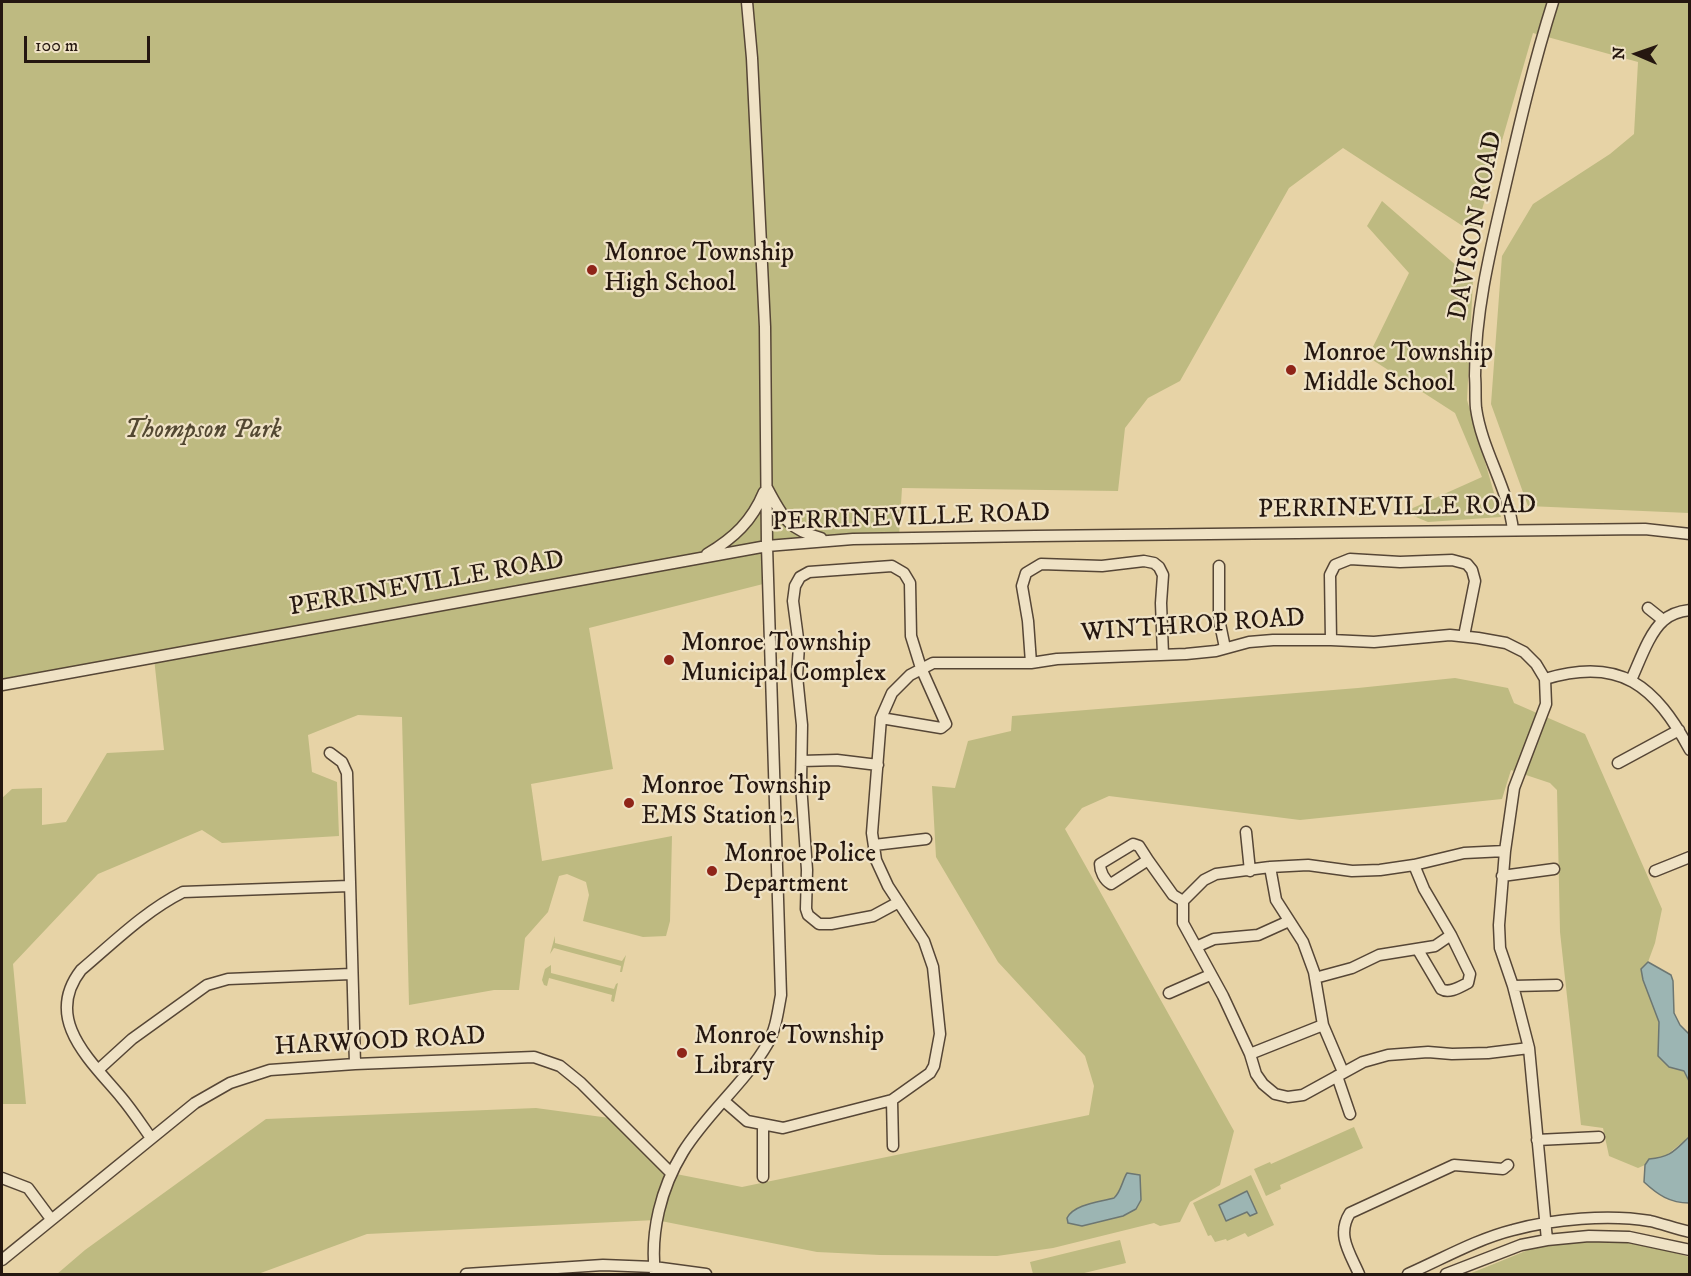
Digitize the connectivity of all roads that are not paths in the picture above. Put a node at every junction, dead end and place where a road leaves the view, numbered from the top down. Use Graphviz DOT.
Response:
graph roads {
  1 [pos="747,2"];
  2 [pos="1553,2"];
  3 [pos="766,486"];
  4 [pos="1513,530"];
  5 [pos="1689,534"];
  6 [pos="830,540"];
  7 [pos="766,546"];
  8 [pos="701,558"];
  9 [pos="1219,566"];
  10 [pos="1648,608"];
  11 [pos="1689,610"];
  12 [pos="1663,620"];
  13 [pos="1464,636"];
  14 [pos="1331,640"];
  15 [pos="1225,648"];
  16 [pos="1163,655"];
  17 [pos="1031,663"];
  18 [pos="921,668"];
  19 [pos="1545,680"];
  20 [pos="1631,680"];
  21 [pos="2,685"];
  22 [pos="881,718"];
  23 [pos="1679,730"];
  24 [pos="1689,750"];
  25 [pos="330,753"];
  26 [pos="802,761"];
  27 [pos="1618,763"];
  28 [pos="878,765"];
  29 [pos="1246,832"];
  30 [pos="926,838"];
  31 [pos="874,845"];
  32 [pos="1505,850"];
  33 [pos="1689,858"];
  34 [pos="1149,860"];
  35 [pos="1414,865"];
  36 [pos="1270,867"];
  37 [pos="1554,869"];
  38 [pos="1250,871"];
  39 [pos="1655,872"];
  40 [pos="1502,876"];
  41 [pos="349,886"];
  42 [pos="1183,902"];
  43 [pos="897,903"];
  44 [pos="1289,921"];
  45 [pos="1451,935"];
  46 [pos="1196,947"];
  47 [pos="1418,951"];
  48 [pos="351,974"];
  49 [pos="1210,975"];
  50 [pos="1315,978"];
  51 [pos="1557,985"];
  52 [pos="1513,986"];
  53 [pos="1169,993"];
  54 [pos="1323,1025"];
  55 [pos="1529,1048"];
  56 [pos="1250,1054"];
  57 [pos="355,1064"];
  58 [pos="98,1070"];
  59 [pos="1340,1074"];
  60 [pos="892,1100"];
  61 [pos="724,1101"];
  62 [pos="1350,1113"];
  63 [pos="763,1125"];
  64 [pos="1599,1137"];
  65 [pos="150,1138"];
  66 [pos="1537,1140"];
  67 [pos="893,1146"];
  68 [pos="1508,1165"];
  69 [pos="671,1173"];
  70 [pos="763,1177"];
  71 [pos="2,1178"];
  72 [pos="51,1219"];
  73 [pos="1546,1223"];
  74 [pos="1689,1232"];
  75 [pos="1547,1240"];
  76 [pos="1689,1250"];
  77 [pos="2,1260"];
  78 [pos="603,1270"];
  79 [pos="654,1271"];
  80 [pos="466,1275"];
  81 [pos="706,1275"];
  82 [pos="1359,1275"];
  83 [pos="1408,1275"];
  84 [pos="1446,1275"];
  1 -- 3 [label="street"];
  2 -- 4 [label="street, DAVISON ROAD"];
  3 -- 6 [label="street"];
  3 -- 7 [label="street"];
  3 -- 8 [label="street"];
  4 -- 5 [label="street, PERRINEVILLE ROAD"];
  4 -- 6 [label="street, PERRINEVILLE ROAD"];
  6 -- 7 [label="street, PERRINEVILLE ROAD"];
  7 -- 8 [label="street, PERRINEVILLE ROAD"];
  7 -- 61 [label="street"];
  8 -- 21 [label="street, PERRINEVILLE ROAD"];
  9 -- 15 [label="street"];
  10 -- 12 [label="street"];
  11 -- 12 [label="street"];
  12 -- 20 [label="street"];
  13 -- 14 [label="street, WINTHROP ROAD"];
  13 -- 14 [label="street"];
  13 -- 19 [label="street, WINTHROP ROAD"];
  14 -- 15 [label="street, WINTHROP ROAD"];
  15 -- 16 [label="street, WINTHROP ROAD"];
  16 -- 17 [label="street, WINTHROP ROAD"];
  16 -- 17 [label="street"];
  17 -- 18 [label="street, WINTHROP ROAD"];
  18 -- 22 [label="street, WINTHROP ROAD"];
  18 -- 22 [label="street"];
  18 -- 26 [label="street"];
  19 -- 20 [label="street"];
  19 -- 32 [label="street"];
  20 -- 23 [label="street"];
  22 -- 28 [label="street, WINTHROP ROAD"];
  23 -- 24 [label="street"];
  23 -- 27 [label="street"];
  25 -- 41 [label="street"];
  26 -- 28 [label="street"];
  26 -- 43 [label="street"];
  28 -- 31 [label="street, WINTHROP ROAD"];
  29 -- 38 [label="street"];
  30 -- 31 [label="street"];
  31 -- 43 [label="street, WINTHROP ROAD"];
  32 -- 35 [label="street"];
  32 -- 40 [label="street"];
  33 -- 39 [label="street"];
  34 -- 42 [label="street"];
  35 -- 36 [label="street"];
  35 -- 45 [label="street"];
  36 -- 38 [label="street"];
  36 -- 44 [label="street"];
  37 -- 40 [label="street"];
  38 -- 42 [label="street"];
  40 -- 52 [label="street"];
  41 -- 48 [label="street"];
  41 -- 58 [label="street"];
  42 -- 46 [label="street"];
  43 -- 60 [label="street, WINTHROP ROAD"];
  44 -- 46 [label="street"];
  44 -- 50 [label="street"];
  45 -- 47 [label="street"];
  45 -- 47 [label="street"];
  46 -- 49 [label="street"];
  47 -- 50 [label="street"];
  48 -- 57 [label="street"];
  48 -- 58 [label="street"];
  49 -- 53 [label="street"];
  49 -- 56 [label="street"];
  50 -- 54 [label="street"];
  51 -- 52 [label="street"];
  52 -- 55 [label="street"];
  54 -- 56 [label="street"];
  54 -- 59 [label="street"];
  55 -- 59 [label="street"];
  55 -- 66 [label="street"];
  56 -- 59 [label="street"];
  57 -- 65 [label="street, HARWOOD ROAD"];
  57 -- 69 [label="street, HARWOOD ROAD"];
  58 -- 65 [label="street"];
  59 -- 62 [label="street"];
  60 -- 63 [label="street, WINTHROP ROAD"];
  60 -- 67 [label="street"];
  61 -- 63 [label="street, WINTHROP ROAD"];
  61 -- 69 [label="street"];
  63 -- 70 [label="street"];
  64 -- 66 [label="street"];
  65 -- 72 [label="street, HARWOOD ROAD"];
  66 -- 73 [label="street"];
  68 -- 82 [label="street"];
  69 -- 79 [label="street"];
  71 -- 72 [label="street"];
  72 -- 77 [label="street, HARWOOD ROAD"];
  73 -- 74 [label="street"];
  73 -- 75 [label="street"];
  73 -- 83 [label="street"];
  75 -- 76 [label="street"];
  75 -- 84 [label="street"];
  78 -- 79 [label="street"];
  78 -- 80 [label="street"];
  79 -- 81 [label="street"];
}
